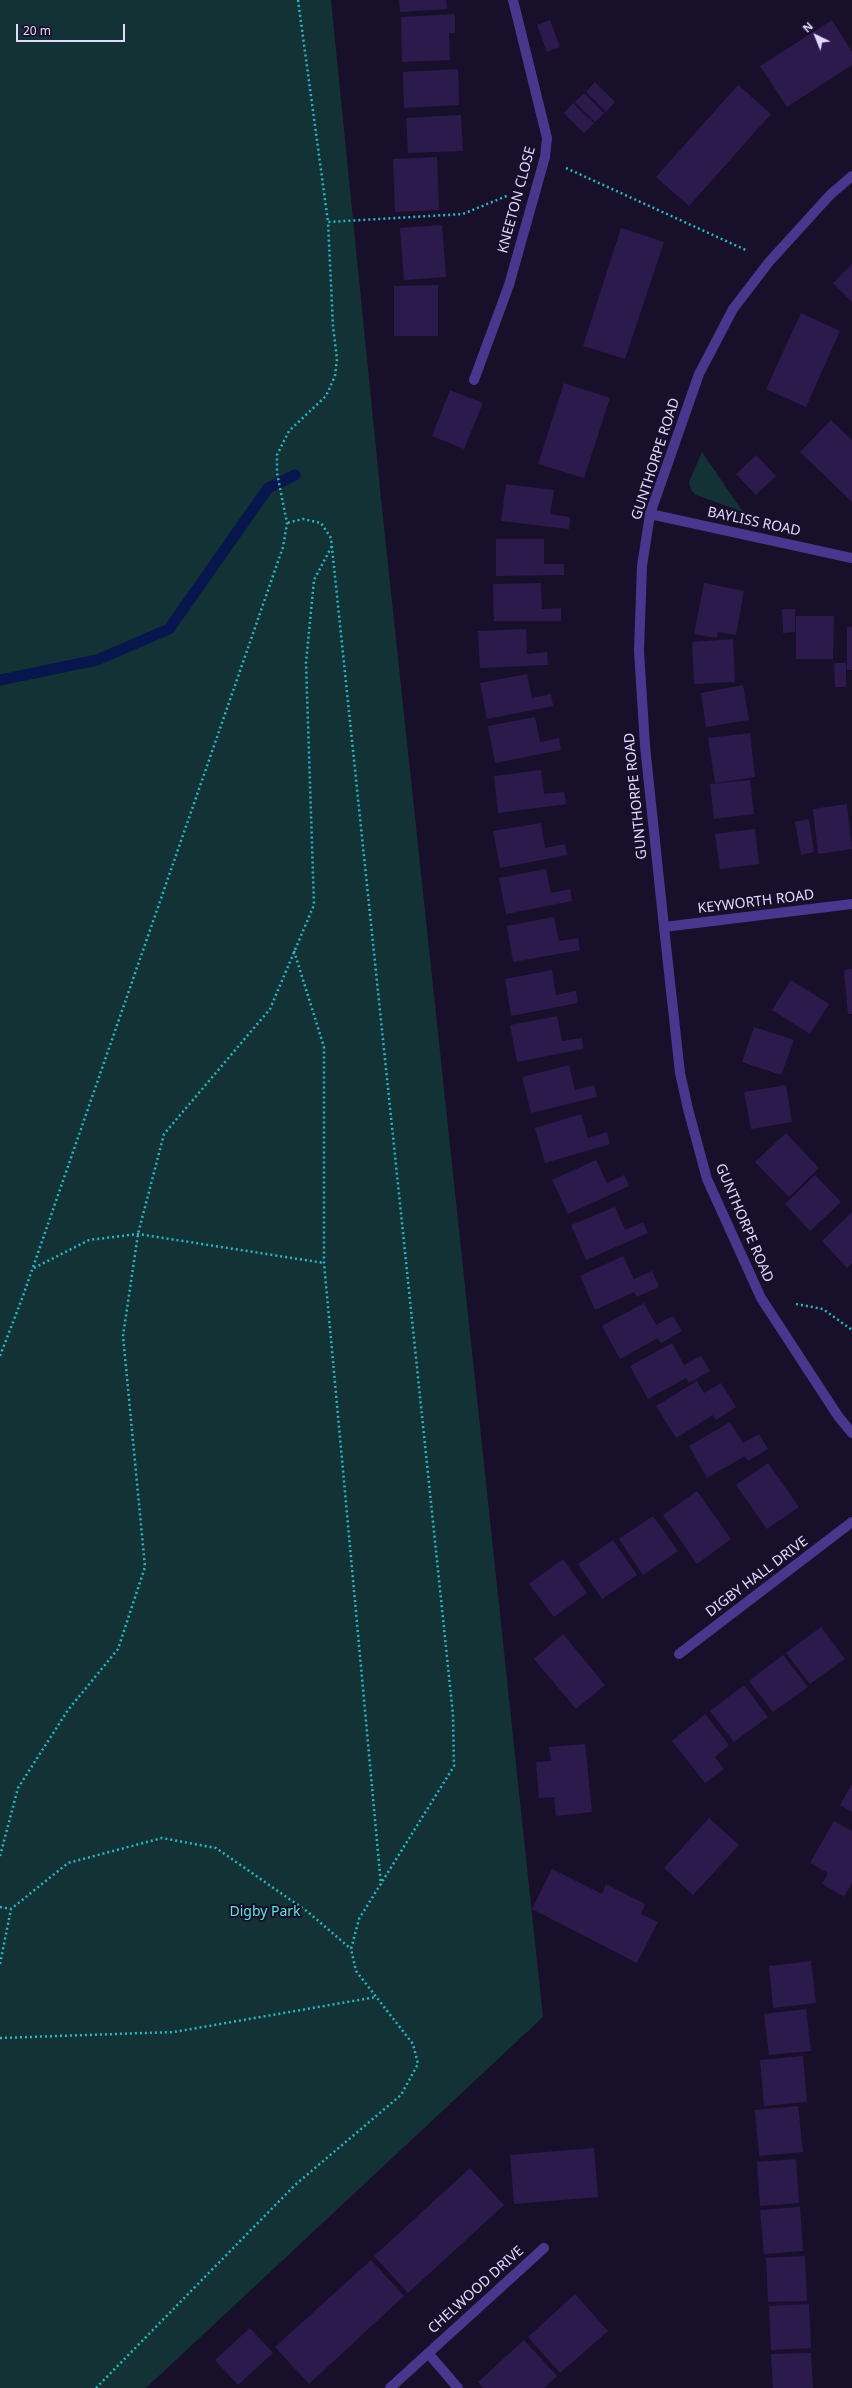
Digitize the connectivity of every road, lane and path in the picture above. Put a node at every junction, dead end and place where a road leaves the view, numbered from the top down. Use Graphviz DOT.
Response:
graph roads {
  1 [pos="298,0"];
  2 [pos="513,0"];
  3 [pos="545,157"];
  4 [pos="852,176"];
  5 [pos="536,187"];
  6 [pos="328,222"];
  7 [pos="769,262"];
  8 [pos="474,380"];
  9 [pos="650,514"];
  10 [pos="287,523"];
  11 [pos="332,545"];
  12 [pos="852,558"];
  13 [pos="852,904"];
  14 [pos="664,927"];
  15 [pos="294,951"];
  16 [pos="138,1234"];
  17 [pos="324,1263"];
  18 [pos="33,1268"];
  19 [pos="761,1298"];
  20 [pos="852,1330"];
  21 [pos="0,1356"];
  22 [pos="852,1433"];
  23 [pos="852,1522"];
  24 [pos="679,1654"];
  25 [pos="0,1856"];
  26 [pos="381,1885"];
  27 [pos="0,1907"];
  28 [pos="11,1909"];
  29 [pos="350,1949"];
  30 [pos="0,1964"];
  31 [pos="376,1997"];
  32 [pos="0,2038"];
  33 [pos="544,2248"];
  34 [pos="428,2354"];
  35 [pos="96,2388"];
  36 [pos="390,2388"];
  37 [pos="458,2388"];
  1 -- 6 [label="path"];
  2 -- 3 [label="street, KNEETON CLOSE"];
  3 -- 5 [label="street, KNEETON CLOSE"];
  3 -- 7 [label="path"];
  4 -- 7 [label="street, GUNTHORPE ROAD"];
  5 -- 6 [label="path"];
  5 -- 8 [label="street, KNEETON CLOSE"];
  6 -- 10 [label="path"];
  7 -- 9 [label="street, GUNTHORPE ROAD"];
  9 -- 12 [label="street, BAYLISS ROAD"];
  9 -- 14 [label="street, GUNTHORPE ROAD"];
  10 -- 11 [label="path"];
  10 -- 18 [label="path"];
  11 -- 15 [label="path"];
  11 -- 26 [label="path"];
  13 -- 14 [label="street, KEYWORTH ROAD"];
  14 -- 19 [label="street, GUNTHORPE ROAD"];
  15 -- 16 [label="path"];
  15 -- 17 [label="path"];
  16 -- 17 [label="path"];
  16 -- 18 [label="path"];
  16 -- 25 [label="path"];
  17 -- 26 [label="path"];
  18 -- 21 [label="path"];
  19 -- 20 [label="path"];
  19 -- 22 [label="street, GUNTHORPE ROAD"];
  23 -- 24 [label="street, DIGBY HALL DRIVE"];
  26 -- 29 [label="path"];
  27 -- 28 [label="path"];
  28 -- 29 [label="path"];
  28 -- 30 [label="path"];
  29 -- 31 [label="path"];
  31 -- 32 [label="path"];
  31 -- 35 [label="path"];
  33 -- 34 [label="street, CHELWOOD DRIVE"];
  34 -- 36 [label="street, CHELWOOD DRIVE"];
  34 -- 37 [label="street, CHELWOOD DRIVE"];
}
